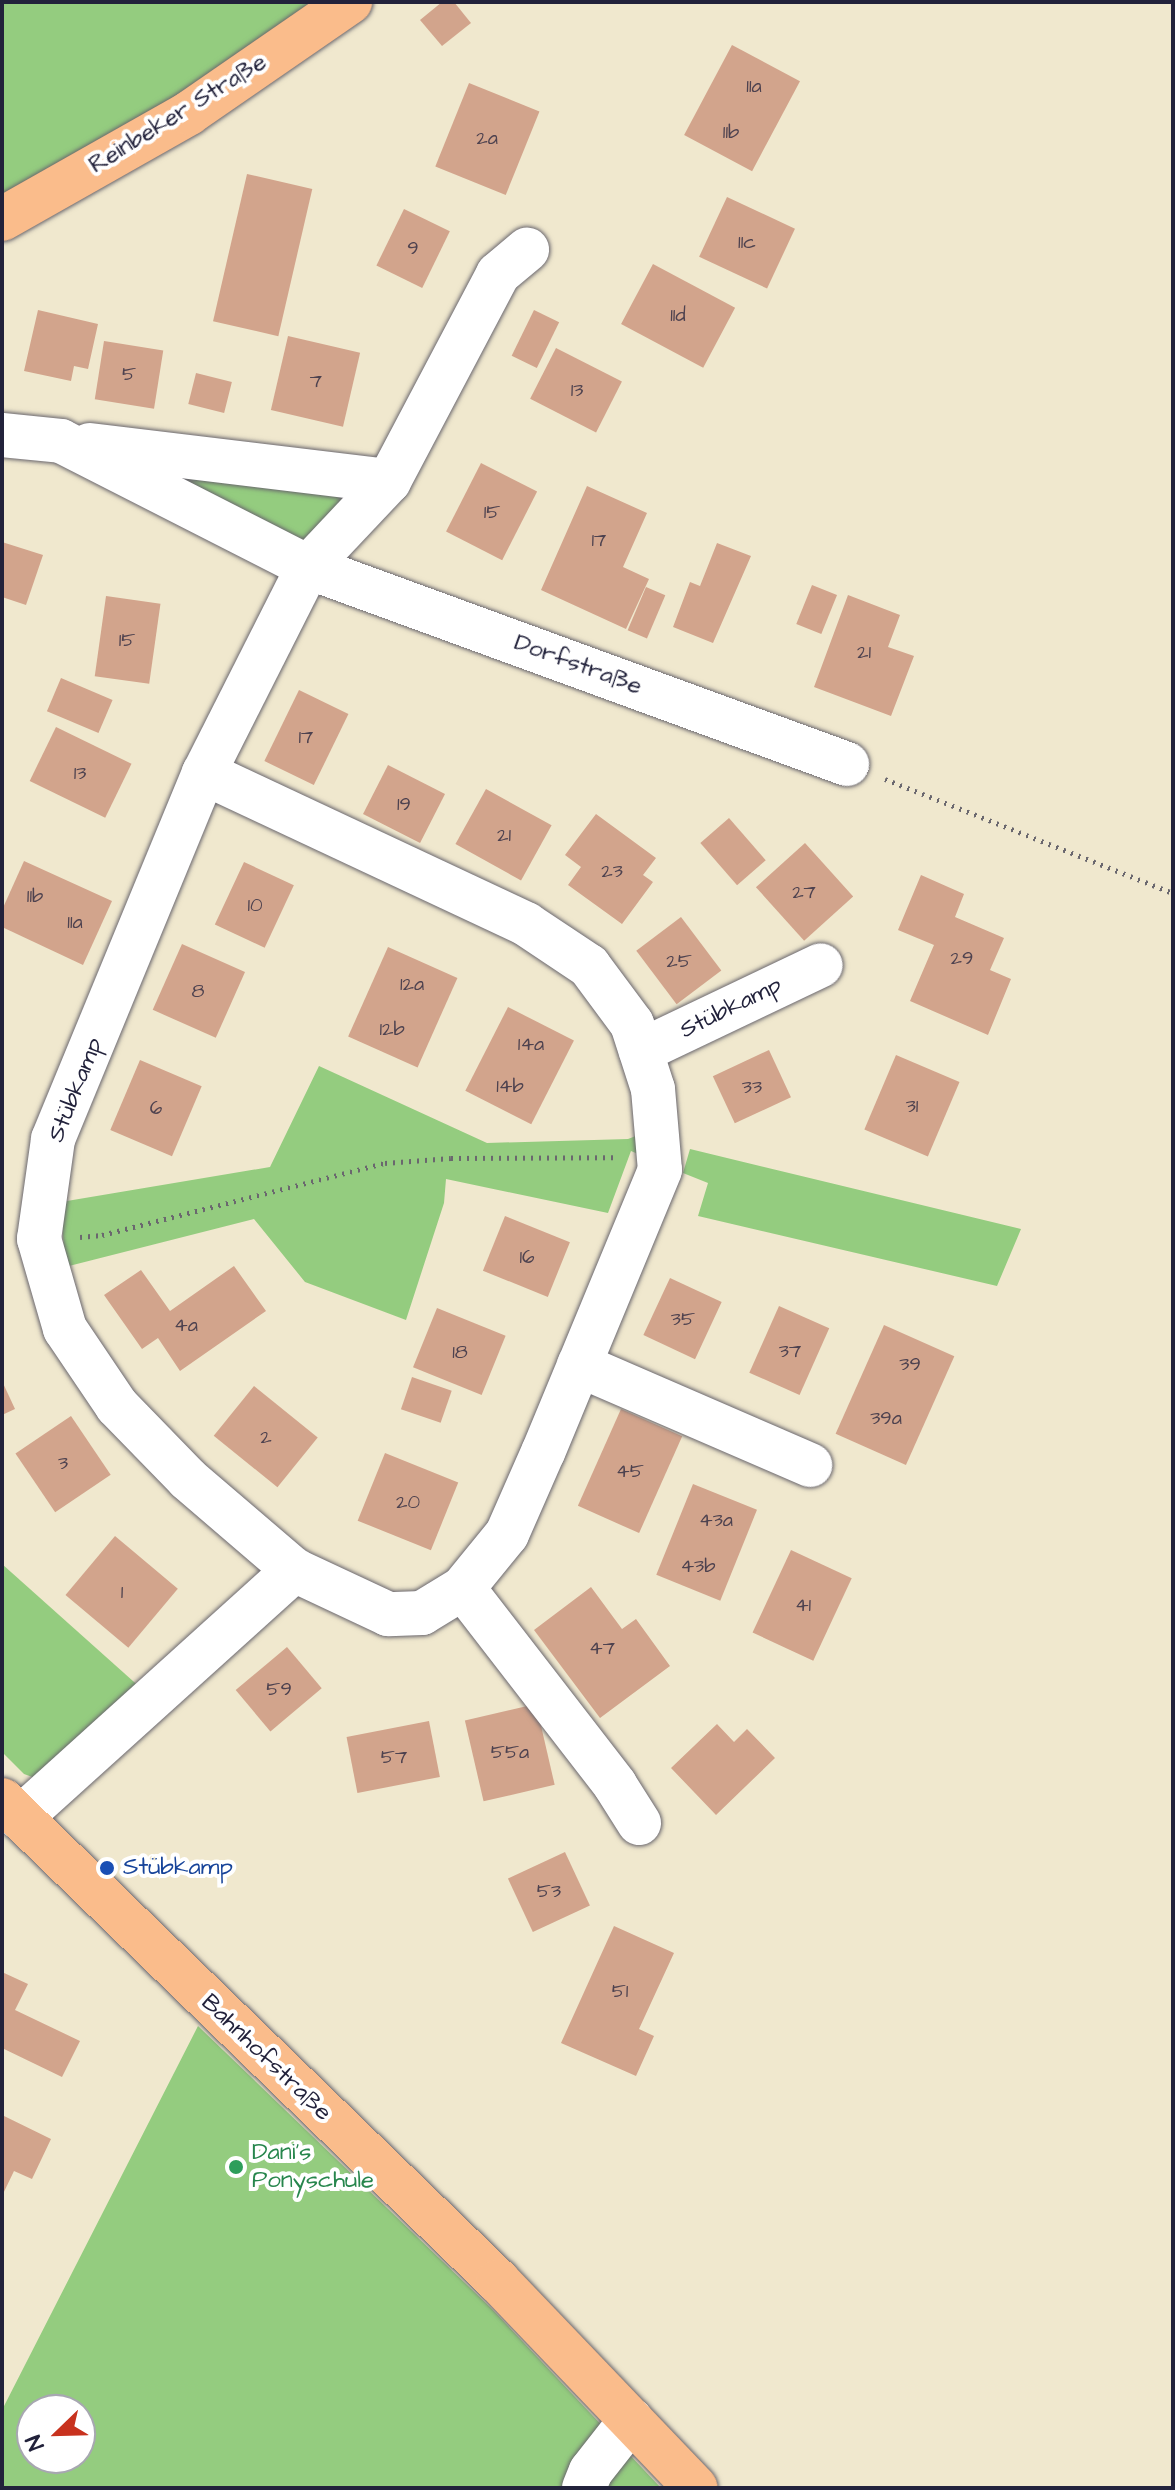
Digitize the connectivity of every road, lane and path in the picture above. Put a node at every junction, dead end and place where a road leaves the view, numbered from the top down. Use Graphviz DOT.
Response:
graph roads {
  1 [pos="350,2"];
  2 [pos="2,219"];
  3 [pos="527,250"];
  4 [pos="2,435"];
  5 [pos="61,441"];
  6 [pos="389,481"];
  7 [pos="308,567"];
  8 [pos="847,764"];
  9 [pos="204,773"];
  10 [pos="1173,893"];
  11 [pos="821,965"];
  12 [pos="641,1051"];
  13 [pos="660,1170"];
  14 [pos="39,1239"];
  15 [pos="579,1365"];
  16 [pos="810,1465"];
  17 [pos="294,1570"];
  18 [pos="463,1588"];
  19 [pos="11,1809"];
  20 [pos="639,1823"];
  21 [pos="631,2420"];
  22 [pos="584,2488"];
  23 [pos="696,2488"];
  1 -- 2 [label="main road, Reinbeker Straße"];
  3 -- 6 [label="street"];
  4 -- 5 [label="street, Dorfstraße"];
  5 -- 6 [label="street, Dorfstraße"];
  5 -- 7 [label="street, Dorfstraße"];
  6 -- 7 [label="street"];
  7 -- 8 [label="street, Dorfstraße"];
  7 -- 9 [label="street, Stübkamp"];
  8 -- 10 [label="path"];
  9 -- 12 [label="street, Stübkamp"];
  9 -- 14 [label="street, Stübkamp"];
  11 -- 12 [label="street, Stübkamp"];
  12 -- 13 [label="street, Stübkamp"];
  13 -- 14 [label="path"];
  13 -- 15 [label="street, Stübkamp"];
  14 -- 17 [label="street, Stübkamp"];
  15 -- 16 [label="street"];
  15 -- 18 [label="street, Stübkamp"];
  17 -- 18 [label="street, Stübkamp"];
  17 -- 19 [label="street"];
  18 -- 20 [label="street"];
  19 -- 21 [label="main road, Bahnhofstraße"];
  21 -- 22 [label="street"];
  21 -- 23 [label="main road, Bahnhofstraße"];
}
